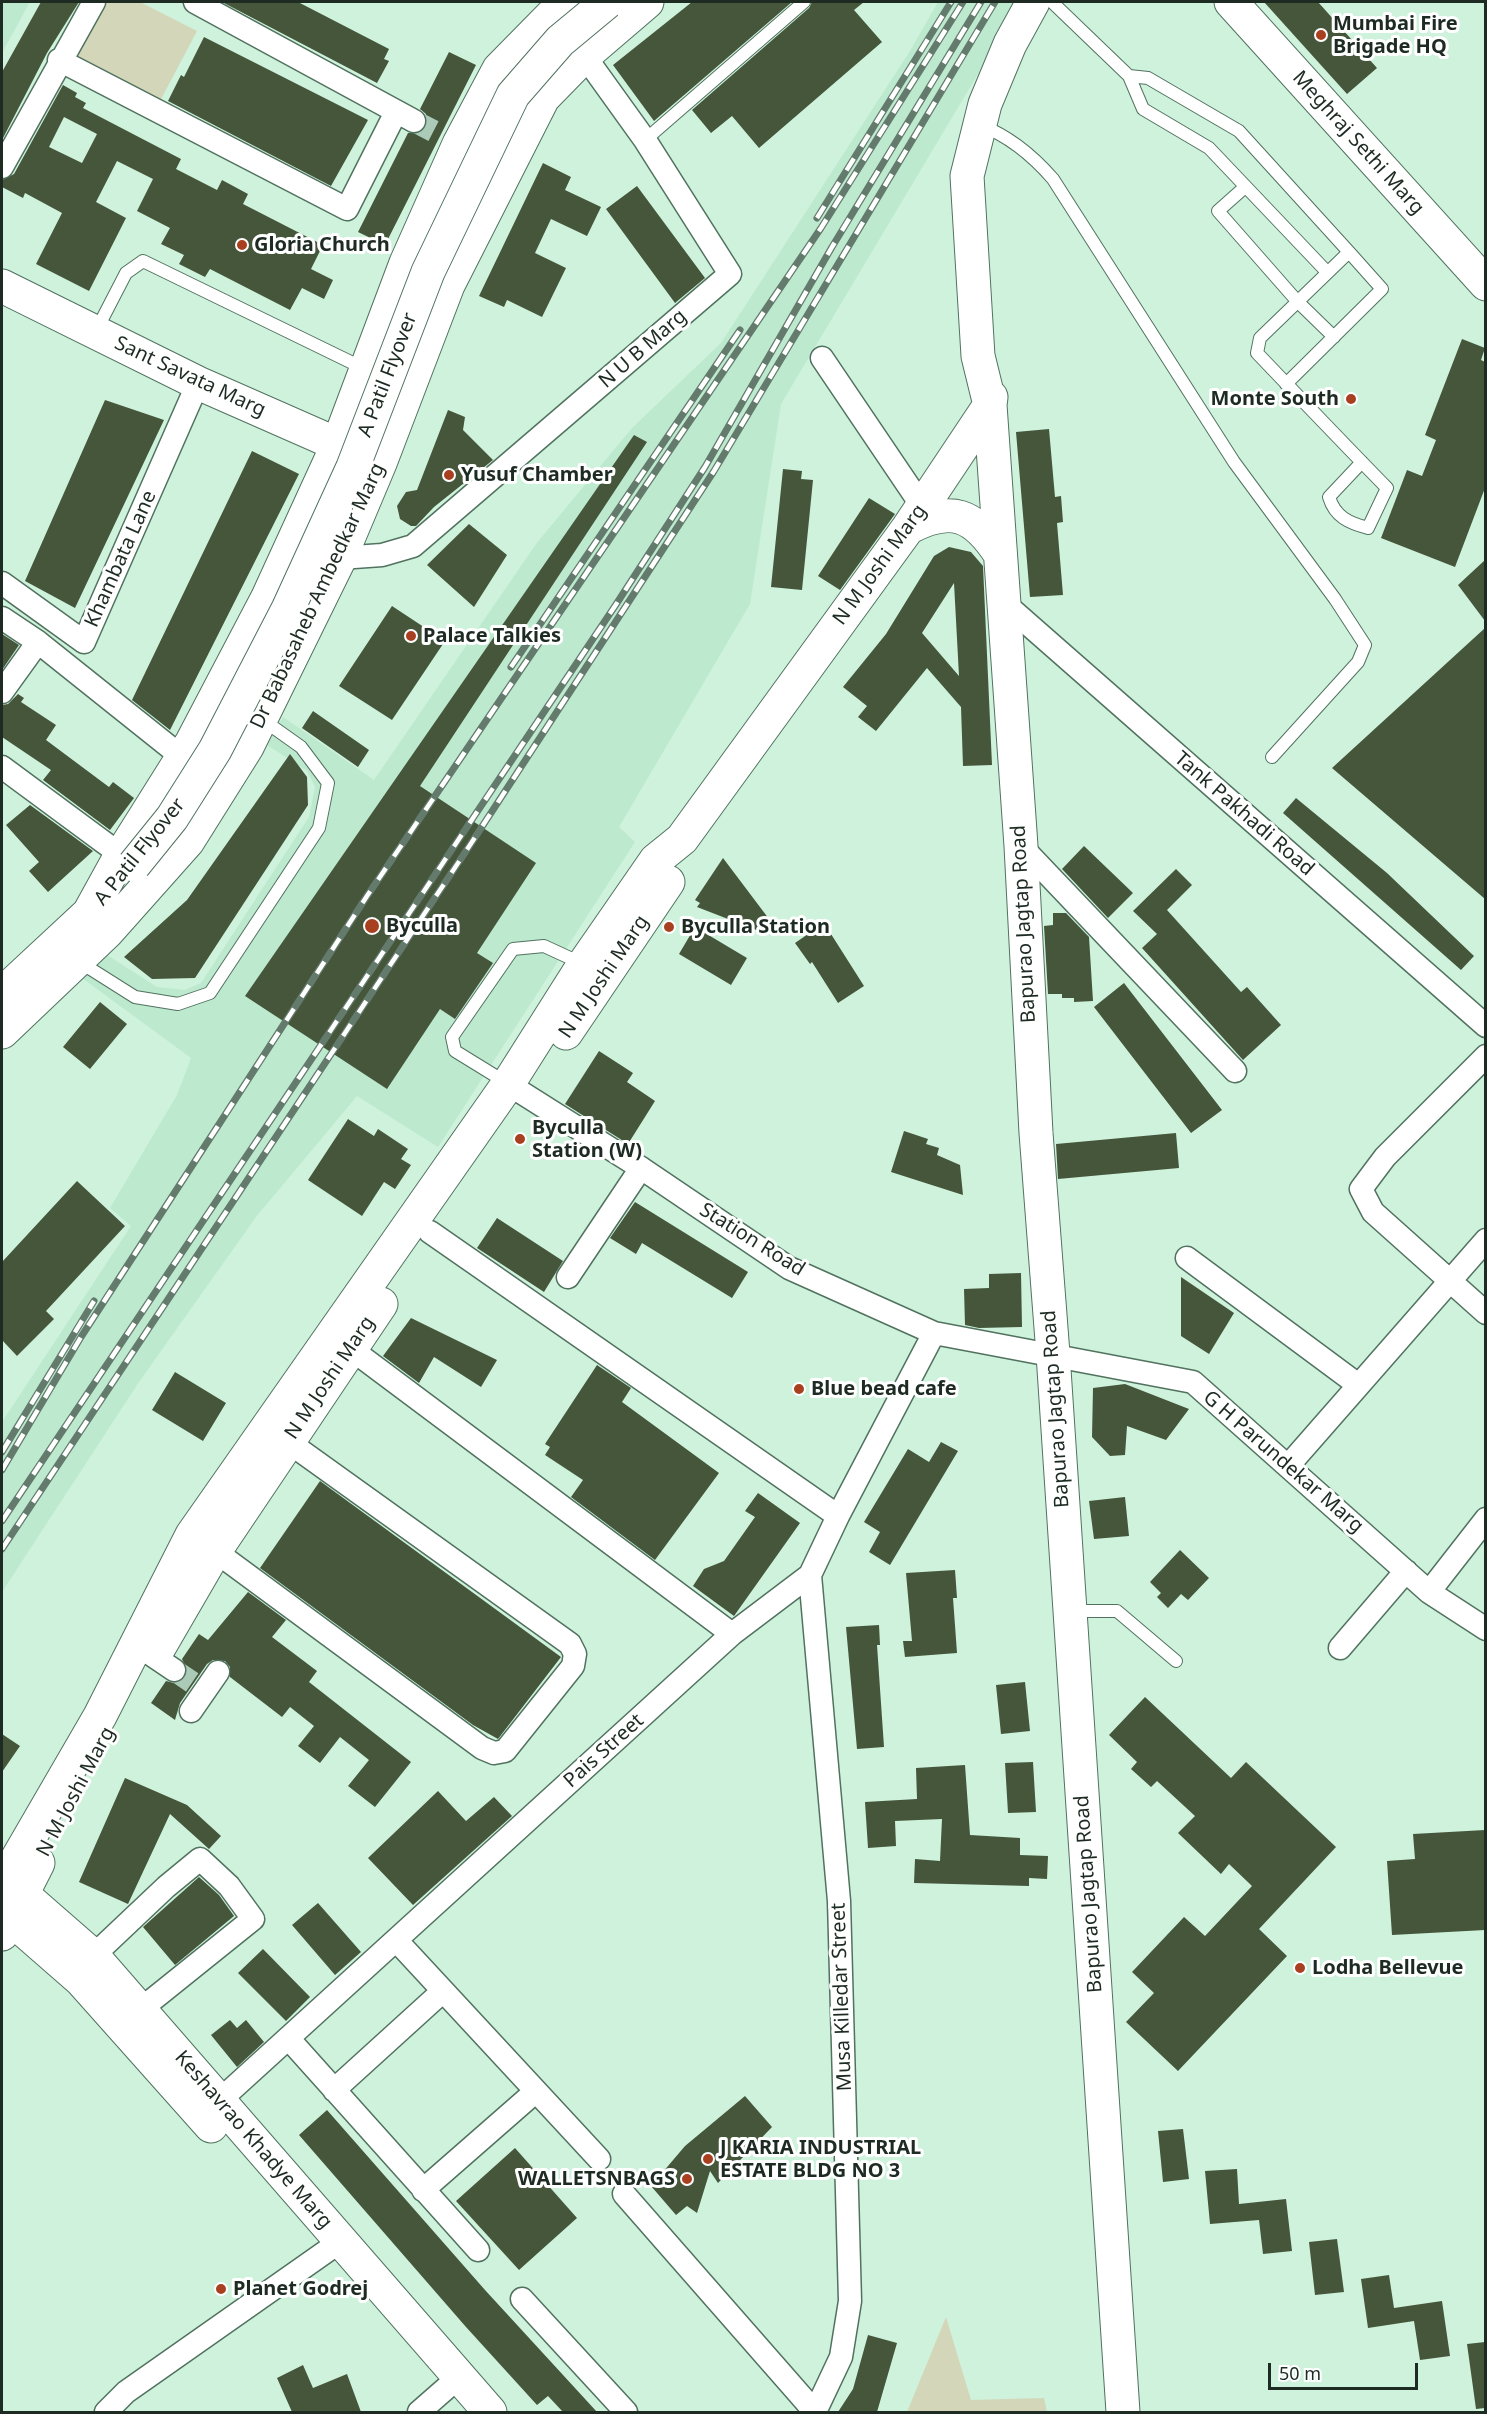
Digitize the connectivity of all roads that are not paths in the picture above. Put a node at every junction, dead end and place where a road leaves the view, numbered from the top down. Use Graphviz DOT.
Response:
graph roads {
  1 [pos="94,2"];
  2 [pos="195,2"];
  3 [pos="607,2"];
  4 [pos="647,2"];
  5 [pos="804,2"];
  6 [pos="1047,2"];
  7 [pos="1231,2"];
  8 [pos="557,4"];
  9 [pos="584,56"];
  10 [pos="59,60"];
  11 [pos="1129,76"];
  12 [pos="988,128"];
  13 [pos="645,141"];
  14 [pos="2,167"];
  15 [pos="1245,187"];
  16 [pos="1349,252"];
  17 [pos="1327,272"];
  18 [pos="1485,284"];
  19 [pos="2,286"];
  20 [pos="1297,301"];
  21 [pos="96,332"];
  22 [pos="1334,337"];
  23 [pos="822,358"];
  24 [pos="365,369"];
  25 [pos="198,383"];
  26 [pos="1287,384"];
  27 [pos="990,405"];
  28 [pos="338,444"];
  29 [pos="1362,462"];
  30 [pos="380,463"];
  31 [pos="915,517"];
  32 [pos="1000,554"];
  33 [pos="340,558"];
  34 [pos="2,583"];
  35 [pos="1003,602"];
  36 [pos="2,618"];
  37 [pos="38,642"];
  38 [pos="2,692"];
  39 [pos="260,719"];
  40 [pos="182,757"];
  41 [pos="1272,757"];
  42 [pos="2,767"];
  43 [pos="1021,846"];
  44 [pos="128,860"];
  45 [pos="77,960"];
  46 [pos="593,972"];
  47 [pos="2,994"];
  48 [pos="1485,1026"];
  49 [pos="2,1032"];
  50 [pos="1485,1056"];
  51 [pos="1234,1071"];
  52 [pos="516,1089"];
  53 [pos="641,1168"];
  54 [pos="430,1232"];
  55 [pos="1485,1240"];
  56 [pos="1187,1258"];
  57 [pos="568,1277"];
  58 [pos="1449,1280"];
  59 [pos="1485,1313"];
  60 [pos="934,1333"];
  61 [pos="340,1341"];
  62 [pos="1053,1354"];
  63 [pos="1357,1384"];
  64 [pos="287,1442"];
  65 [pos="1288,1466"];
  66 [pos="254,1470"];
  67 [pos="838,1516"];
  68 [pos="1485,1519"];
  69 [pos="203,1543"];
  70 [pos="1406,1571"];
  71 [pos="810,1575"];
  72 [pos="1429,1592"];
  73 [pos="1070,1611"];
  74 [pos="1485,1629"];
  75 [pos="732,1634"];
  76 [pos="1340,1648"];
  77 [pos="1176,1661"];
  78 [pos="218,1672"];
  79 [pos="191,1711"];
  80 [pos="6,1901"];
  81 [pos="396,1940"];
  82 [pos="93,1956"];
  83 [pos="443,1991"];
  84 [pos="141,2009"];
  85 [pos="288,2038"];
  86 [pos="334,2090"];
  87 [pos="535,2092"];
  88 [pos="210,2109"];
  89 [pos="599,2159"];
  90 [pos="423,2190"];
  91 [pos="624,2194"];
  92 [pos="331,2248"];
  93 [pos="478,2250"];
  94 [pos="522,2300"];
  95 [pos="445,2398"];
  96 [pos="106,2412"];
  97 [pos="490,2412"];
  98 [pos="626,2412"];
  99 [pos="814,2412"];
  100 [pos="1123,2412"];
  1 -- 10 [label="street"];
  2 -- 10 [label="street"];
  3 -- 44 [label="main road, A Patil Flyover, bridge"];
  4 -- 9 [label="main road, Dr Babasaheb Ambedkar Marg"];
  5 -- 13 [label="lane"];
  6 -- 11 [label="lane"];
  6 -- 12 [label="main road"];
  7 -- 18 [label="main road, Meghraj Sethi Marg"];
  8 -- 9 [label="street, N U B Marg"];
  8 -- 24 [label="main road"];
  9 -- 13 [label="street, N U B Marg"];
  9 -- 30 [label="main road, Dr Babasaheb Ambedkar Marg"];
  10 -- 14 [label="street"];
  11 -- 15 [label="lane"];
  11 -- 16 [label="lane"];
  12 -- 27 [label="main road"];
  12 -- 41 [label="lane"];
  13 -- 33 [label="street, N U B Marg"];
  15 -- 17 [label="lane"];
  15 -- 20 [label="lane"];
  16 -- 17 [label="lane"];
  16 -- 22 [label="lane"];
  17 -- 20 [label="lane"];
  19 -- 21 [label="main road, Sant Savata Marg"];
  20 -- 22 [label="lane"];
  20 -- 26 [label="lane"];
  21 -- 24 [label="lane"];
  21 -- 25 [label="main road, Sant Savata Marg"];
  22 -- 26 [label="lane"];
  23 -- 31 [label="street"];
  24 -- 28 [label="main road"];
  25 -- 28 [label="main road, Sant Savata Marg"];
  25 -- 34 [label="street, Khambata Lane"];
  26 -- 29 [label="lane"];
  27 -- 31 [label="main road, N M Joshi Marg"];
  27 -- 32 [label="main road, Bapurao Jagtap Road"];
  28 -- 30 [label="main road, Sant Savata Marg"];
  28 -- 40 [label="main road"];
  29 -- 29 [label="lane"];
  30 -- 33 [label="main road, Dr Babasaheb Ambedkar Marg"];
  31 -- 32 [label="main road"];
  31 -- 46 [label="main road, N M Joshi Marg"];
  32 -- 35 [label="main road, Bapurao Jagtap Road"];
  33 -- 39 [label="main road, Dr Babasaheb Ambedkar Marg"];
  35 -- 43 [label="main road, Bapurao Jagtap Road"];
  35 -- 48 [label="street, Tank Pakhadi Road"];
  36 -- 37 [label="street"];
  37 -- 38 [label="street"];
  37 -- 40 [label="street"];
  39 -- 45 [label="main road, Dr Babasaheb Ambedkar Marg"];
  39 -- 45 [label="lane"];
  40 -- 44 [label="main road"];
  42 -- 44 [label="street"];
  43 -- 51 [label="street"];
  43 -- 62 [label="main road, Bapurao Jagtap Road"];
  44 -- 47 [label="main road, A Patil Flyover"];
  45 -- 49 [label="main road, Dr Babasaheb Ambedkar Marg"];
  46 -- 52 [label="main road, N M Joshi Marg"];
  46 -- 52 [label="lane"];
  50 -- 58 [label="street"];
  52 -- 53 [label="street, Station Road"];
  52 -- 54 [label="main road, N M Joshi Marg"];
  52 -- 61 [label="main road, N M Joshi Marg"];
  53 -- 57 [label="street"];
  53 -- 60 [label="street, Station Road"];
  54 -- 61 [label="main road, N M Joshi Marg"];
  54 -- 67 [label="street"];
  55 -- 58 [label="street"];
  56 -- 63 [label="street"];
  58 -- 59 [label="street"];
  58 -- 63 [label="street"];
  60 -- 62 [label="street, Station Road"];
  60 -- 67 [label="street, Pais Street"];
  61 -- 64 [label="main road, N M Joshi Marg"];
  61 -- 66 [label="main road, N M Joshi Marg"];
  61 -- 75 [label="street"];
  62 -- 65 [label="street, G H Parundekar Marg"];
  62 -- 73 [label="main road, Bapurao Jagtap Road"];
  63 -- 65 [label="street"];
  64 -- 66 [label="main road, N M Joshi Marg"];
  64 -- 69 [label="street"];
  65 -- 70 [label="street, G H Parundekar Marg"];
  66 -- 69 [label="main road, N M Joshi Marg"];
  67 -- 71 [label="street, Pais Street"];
  68 -- 72 [label="street"];
  69 -- 80 [label="main road, N M Joshi Marg"];
  70 -- 72 [label="street, G H Parundekar Marg"];
  70 -- 76 [label="street"];
  71 -- 75 [label="street, Pais Street"];
  71 -- 99 [label="street, Musa Killedar Street"];
  72 -- 74 [label="street, G H Parundekar Marg"];
  73 -- 77 [label="lane"];
  73 -- 100 [label="main road, Bapurao Jagtap Road"];
  75 -- 81 [label="street, Pais Street"];
  78 -- 79 [label="street"];
  80 -- 82 [label="main road, Keshavrao Khadye Marg"];
  80 -- 88 [label="main road, Keshavrao Khadye Marg"];
  81 -- 83 [label="street"];
  81 -- 85 [label="street, Pais Street"];
  82 -- 84 [label="main road, Keshavrao Khadye Marg"];
  82 -- 84 [label="street"];
  83 -- 86 [label="street"];
  83 -- 87 [label="street"];
  84 -- 88 [label="main road, Keshavrao Khadye Marg"];
  85 -- 86 [label="street"];
  85 -- 88 [label="street, Pais Street"];
  86 -- 90 [label="street"];
  87 -- 89 [label="street"];
  87 -- 90 [label="street"];
  88 -- 92 [label="main road, Keshavrao Khadye Marg"];
  90 -- 93 [label="street"];
  91 -- 99 [label="street"];
  92 -- 95 [label="main road, Keshavrao Khadye Marg"];
  92 -- 96 [label="street"];
  94 -- 98 [label="street"];
  95 -- 97 [label="main road, Keshavrao Khadye Marg"];
}
